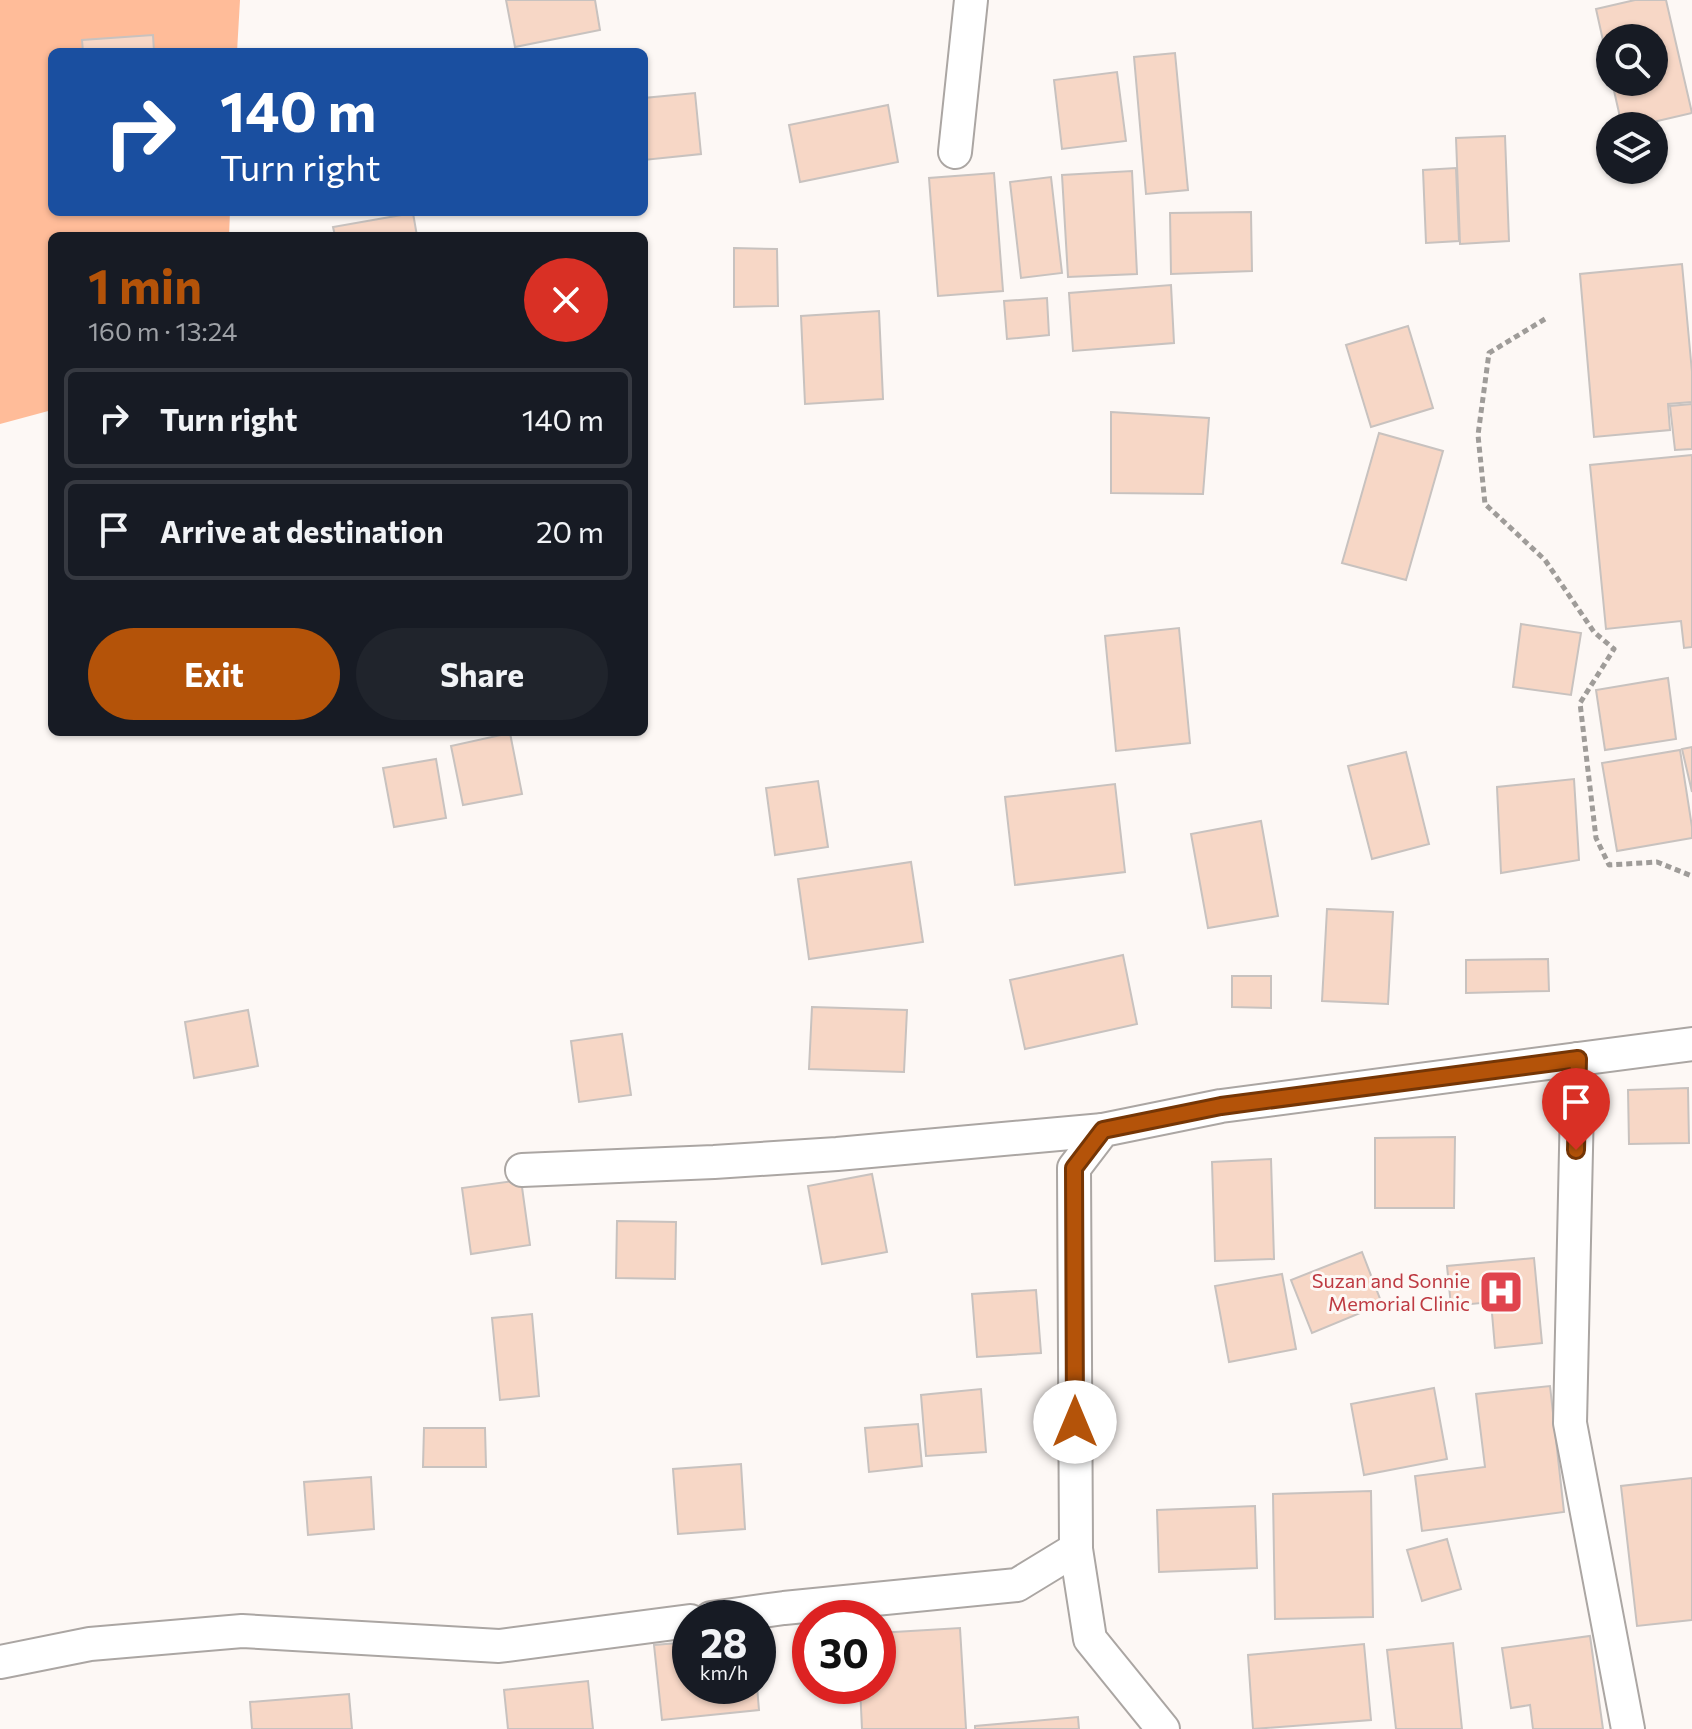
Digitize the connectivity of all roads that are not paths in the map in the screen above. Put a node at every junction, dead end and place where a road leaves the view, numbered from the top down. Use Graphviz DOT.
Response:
graph roads {
  1 [pos="971,0"];
  2 [pos="955,152"];
  3 [pos="1692,1044"];
  4 [pos="1578,1059"];
  5 [pos="1103,1130"];
  6 [pos="522,1170"];
  7 [pos="1076,1549"];
  8 [pos="776,1609"];
  9 [pos="672,1623"];
  10 [pos="0,1662"];
  11 [pos="1163,1729"];
  12 [pos="1628,1729"];
  1 -- 2 [label="street"];
  3 -- 4 [label="street"];
  4 -- 5 [label="street"];
  4 -- 12 [label="street"];
  5 -- 6 [label="street"];
  5 -- 7 [label="street"];
  7 -- 8 [label="street"];
  7 -- 11 [label="street"];
  9 -- 10 [label="street"];
}
